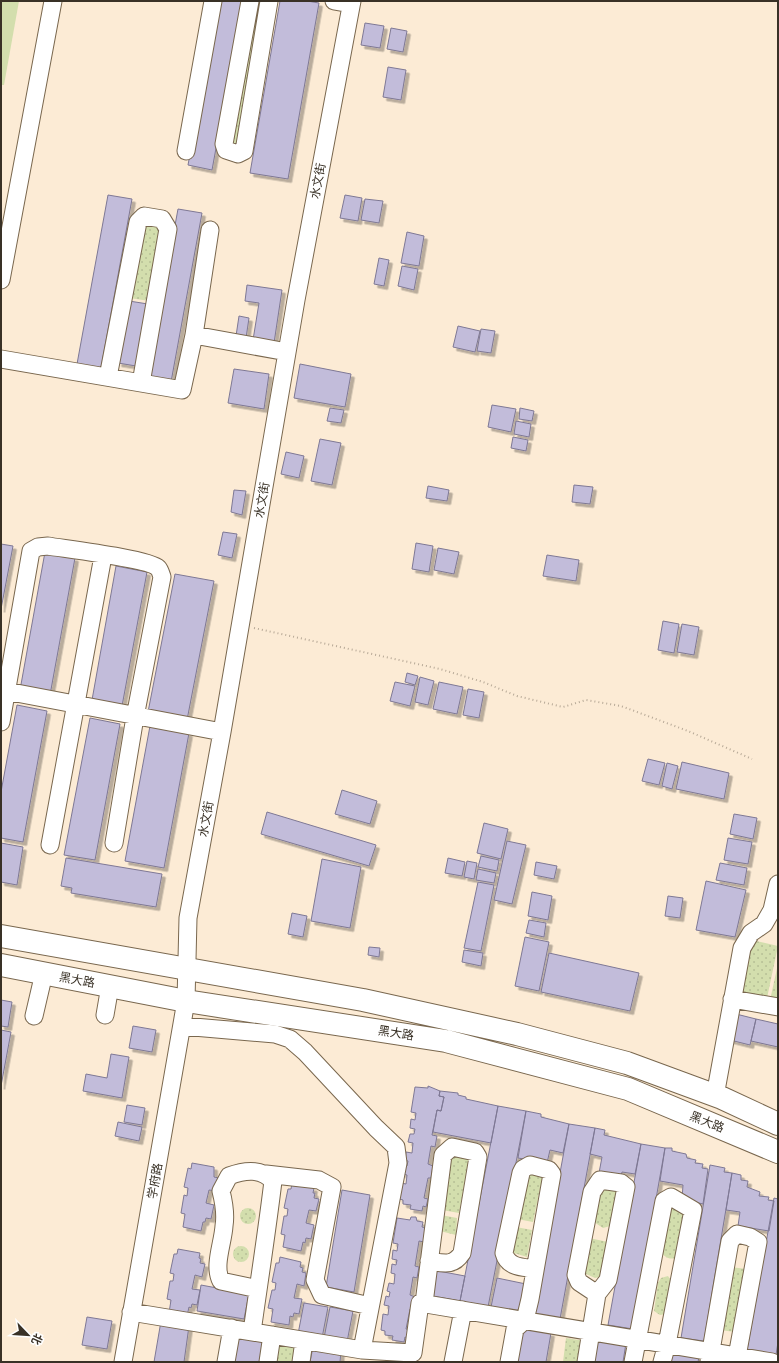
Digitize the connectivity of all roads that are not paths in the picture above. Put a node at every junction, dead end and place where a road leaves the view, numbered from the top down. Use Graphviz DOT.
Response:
graph roads {
  1 [pos="53,1"];
  2 [pos="213,1"];
  3 [pos="250,1"];
  4 [pos="269,1"];
  5 [pos="334,1"];
  6 [pos="352,2"];
  7 [pos="186,151"];
  8 [pos="210,230"];
  9 [pos="1,280"];
  10 [pos="194,335"];
  11 [pos="287,352"];
  12 [pos="1,359"];
  13 [pos="108,377"];
  14 [pos="141,383"];
  15 [pos="103,556"];
  16 [pos="4,691"];
  17 [pos="77,706"];
  18 [pos="135,716"];
  19 [pos="1,722"];
  20 [pos="222,732"];
  21 [pos="114,843"];
  22 [pos="50,845"];
  23 [pos="778,884"];
  24 [pos="1,936"];
  25 [pos="1,965"];
  26 [pos="186,969"];
  27 [pos="44,973"];
  28 [pos="110,986"];
  29 [pos="732,998"];
  30 [pos="186,1001"];
  31 [pos="778,1008"];
  32 [pos="106,1015"];
  33 [pos="34,1016"];
  34 [pos="182,1026"];
  35 [pos="715,1096"];
  36 [pos="778,1124"];
  37 [pos="778,1152"];
  38 [pos="266,1174"];
  39 [pos="429,1261"];
  40 [pos="535,1269"];
  41 [pos="258,1289"];
  42 [pos="597,1294"];
  43 [pos="424,1303"];
  44 [pos="370,1306"];
  45 [pos="463,1310"];
  46 [pos="132,1312"];
  47 [pos="525,1320"];
  48 [pos="232,1328"];
  49 [pos="591,1331"];
  50 [pos="252,1332"];
  51 [pos="272,1335"];
  52 [pos="637,1339"];
  53 [pos="304,1341"];
  54 [pos="667,1344"];
  55 [pos="362,1350"];
  56 [pos="379,1357"];
  57 [pos="418,1357"];
  58 [pos="710,1357"];
  59 [pos="736,1359"];
  60 [pos="123,1362"];
  61 [pos="226,1362"];
  62 [pos="268,1362"];
  63 [pos="300,1362"];
  64 [pos="453,1362"];
  65 [pos="509,1362"];
  66 [pos="586,1362"];
  67 [pos="633,1362"];
  68 [pos="662,1362"];
  69 [pos="772,1362"];
  1 -- 9 [label="street"];
  2 -- 7 [label="street"];
  3 -- 4 [label="street"];
  5 -- 6 [label="street"];
  6 -- 11 [label="street, 水文街"];
  8 -- 10 [label="street"];
  10 -- 11 [label="street"];
  10 -- 14 [label="street"];
  11 -- 20 [label="street, 水文街"];
  12 -- 13 [label="street"];
  13 -- 14 [label="street"];
  13 -- 14 [label="street"];
  15 -- 16 [label="street"];
  15 -- 17 [label="street"];
  15 -- 18 [label="street"];
  16 -- 17 [label="street"];
  16 -- 19 [label="street"];
  17 -- 18 [label="street"];
  17 -- 22 [label="street"];
  18 -- 20 [label="street"];
  18 -- 21 [label="street"];
  20 -- 26 [label="street, 水文街"];
  23 -- 29 [label="street"];
  24 -- 26 [label="highway, 黑大路"];
  25 -- 27 [label="highway, 黑大路"];
  26 -- 30 [label="street, 水文街"];
  26 -- 35 [label="highway, 黑大路"];
  27 -- 28 [label="highway, 黑大路"];
  27 -- 33 [label="street"];
  28 -- 30 [label="highway, 黑大路"];
  28 -- 32 [label="street"];
  29 -- 31 [label="street"];
  29 -- 35 [label="street"];
  30 -- 34 [label="street, 学府路"];
  30 -- 37 [label="highway, 黑大路"];
  34 -- 44 [label="street"];
  34 -- 46 [label="street, 学府路"];
  35 -- 36 [label="highway, 黑大路"];
  38 -- 41 [label="street"];
  38 -- 41 [label="street"];
  38 -- 44 [label="street"];
  39 -- 39 [label="street"];
  39 -- 43 [label="street"];
  40 -- 40 [label="street"];
  40 -- 47 [label="street"];
  41 -- 50 [label="street"];
  42 -- 42 [label="street"];
  42 -- 49 [label="street"];
  43 -- 45 [label="street"];
  43 -- 57 [label="street"];
  44 -- 55 [label="street"];
  45 -- 47 [label="street"];
  45 -- 64 [label="street"];
  46 -- 48 [label="street"];
  46 -- 60 [label="street, 学府路"];
  47 -- 49 [label="street"];
  47 -- 65 [label="street"];
  48 -- 50 [label="street"];
  48 -- 61 [label="street"];
  49 -- 52 [label="street"];
  49 -- 66 [label="street"];
  50 -- 51 [label="street"];
  51 -- 53 [label="street"];
  51 -- 62 [label="street"];
  52 -- 54 [label="street"];
  52 -- 54 [label="street"];
  52 -- 67 [label="street"];
  53 -- 55 [label="street"];
  53 -- 63 [label="street"];
  54 -- 58 [label="street"];
  54 -- 68 [label="street"];
  55 -- 56 [label="street"];
  56 -- 57 [label="street"];
  58 -- 59 [label="street"];
  58 -- 59 [label="street"];
  59 -- 69 [label="street"];
}
